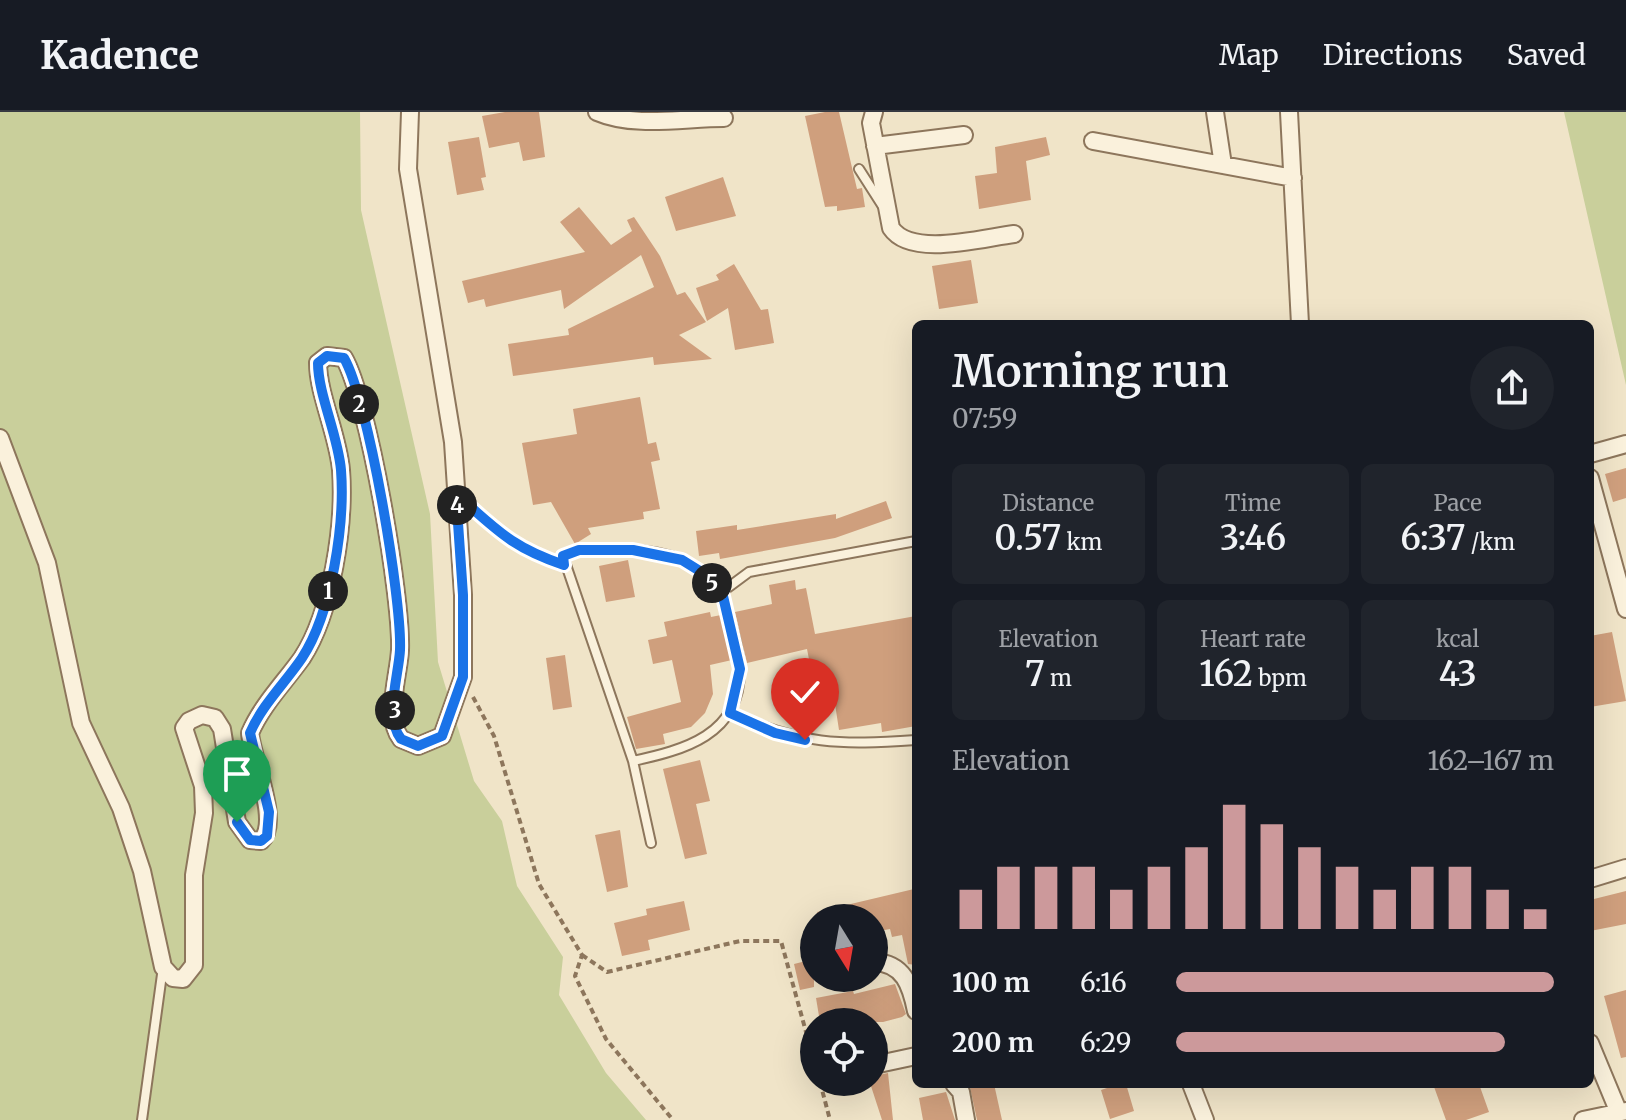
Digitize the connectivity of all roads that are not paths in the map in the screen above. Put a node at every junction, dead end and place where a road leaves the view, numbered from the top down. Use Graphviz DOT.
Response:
graph roads {
  1 [pos="410,112"];
  2 [pos="597,112"];
  3 [pos="874,112"];
  4 [pos="1215,112"];
  5 [pos="1289,112"];
  6 [pos="724,118"];
  7 [pos="964,135"];
  8 [pos="1093,141"];
  9 [pos="875,146"];
  10 [pos="1223,165"];
  11 [pos="859,169"];
  12 [pos="1293,178"];
  13 [pos="888,215"];
  14 [pos="1014,234"];
  15 [pos="1300,320"];
  16 [pos="0,438"];
  17 [pos="1626,444"];
  18 [pos="1594,453"];
  19 [pos="1594,493"];
  20 [pos="456,494"];
  21 [pos="912,542"];
  22 [pos="564,565"];
  23 [pos="722,592"];
  24 [pos="1626,609"];
  25 [pos="730,713"];
  26 [pos="912,740"];
  27 [pos="633,761"];
  28 [pos="651,843"];
  29 [pos="1626,868"];
  30 [pos="1594,878"];
  31 [pos="888,966"];
  32 [pos="163,967"];
  33 [pos="912,998"];
  34 [pos="1594,1052"];
  35 [pos="912,1057"];
  36 [pos="888,1062"];
  37 [pos="958,1088"];
  38 [pos="1193,1088"];
  39 [pos="1622,1112"];
  40 [pos="142,1120"];
  41 [pos="966,1120"];
  42 [pos="1205,1120"];
  43 [pos="1583,1120"];
  1 -- 20 [label="street"];
  2 -- 6 [label="street"];
  3 -- 9 [label="street"];
  4 -- 10 [label="street"];
  5 -- 12 [label="street"];
  7 -- 9 [label="street"];
  8 -- 10 [label="street"];
  9 -- 13 [label="street"];
  10 -- 12 [label="street"];
  11 -- 13 [label="lane"];
  12 -- 15 [label="street"];
  13 -- 14 [label="street"];
  16 -- 32 [label="street"];
  17 -- 18 [label="street"];
  19 -- 24 [label="street"];
  20 -- 22 [label="lane"];
  20 -- 32 [label="street"];
  21 -- 23 [label="lane"];
  22 -- 23 [label="lane"];
  22 -- 27 [label="lane"];
  23 -- 25 [label="lane"];
  25 -- 26 [label="lane"];
  25 -- 27 [label="lane"];
  27 -- 28 [label="lane"];
  29 -- 30 [label="street"];
  31 -- 33 [label="street"];
  32 -- 40 [label="lane"];
  34 -- 39 [label="street"];
  35 -- 36 [label="street"];
  37 -- 41 [label="street"];
  38 -- 42 [label="street"];
  39 -- 43 [label="street"];
}
